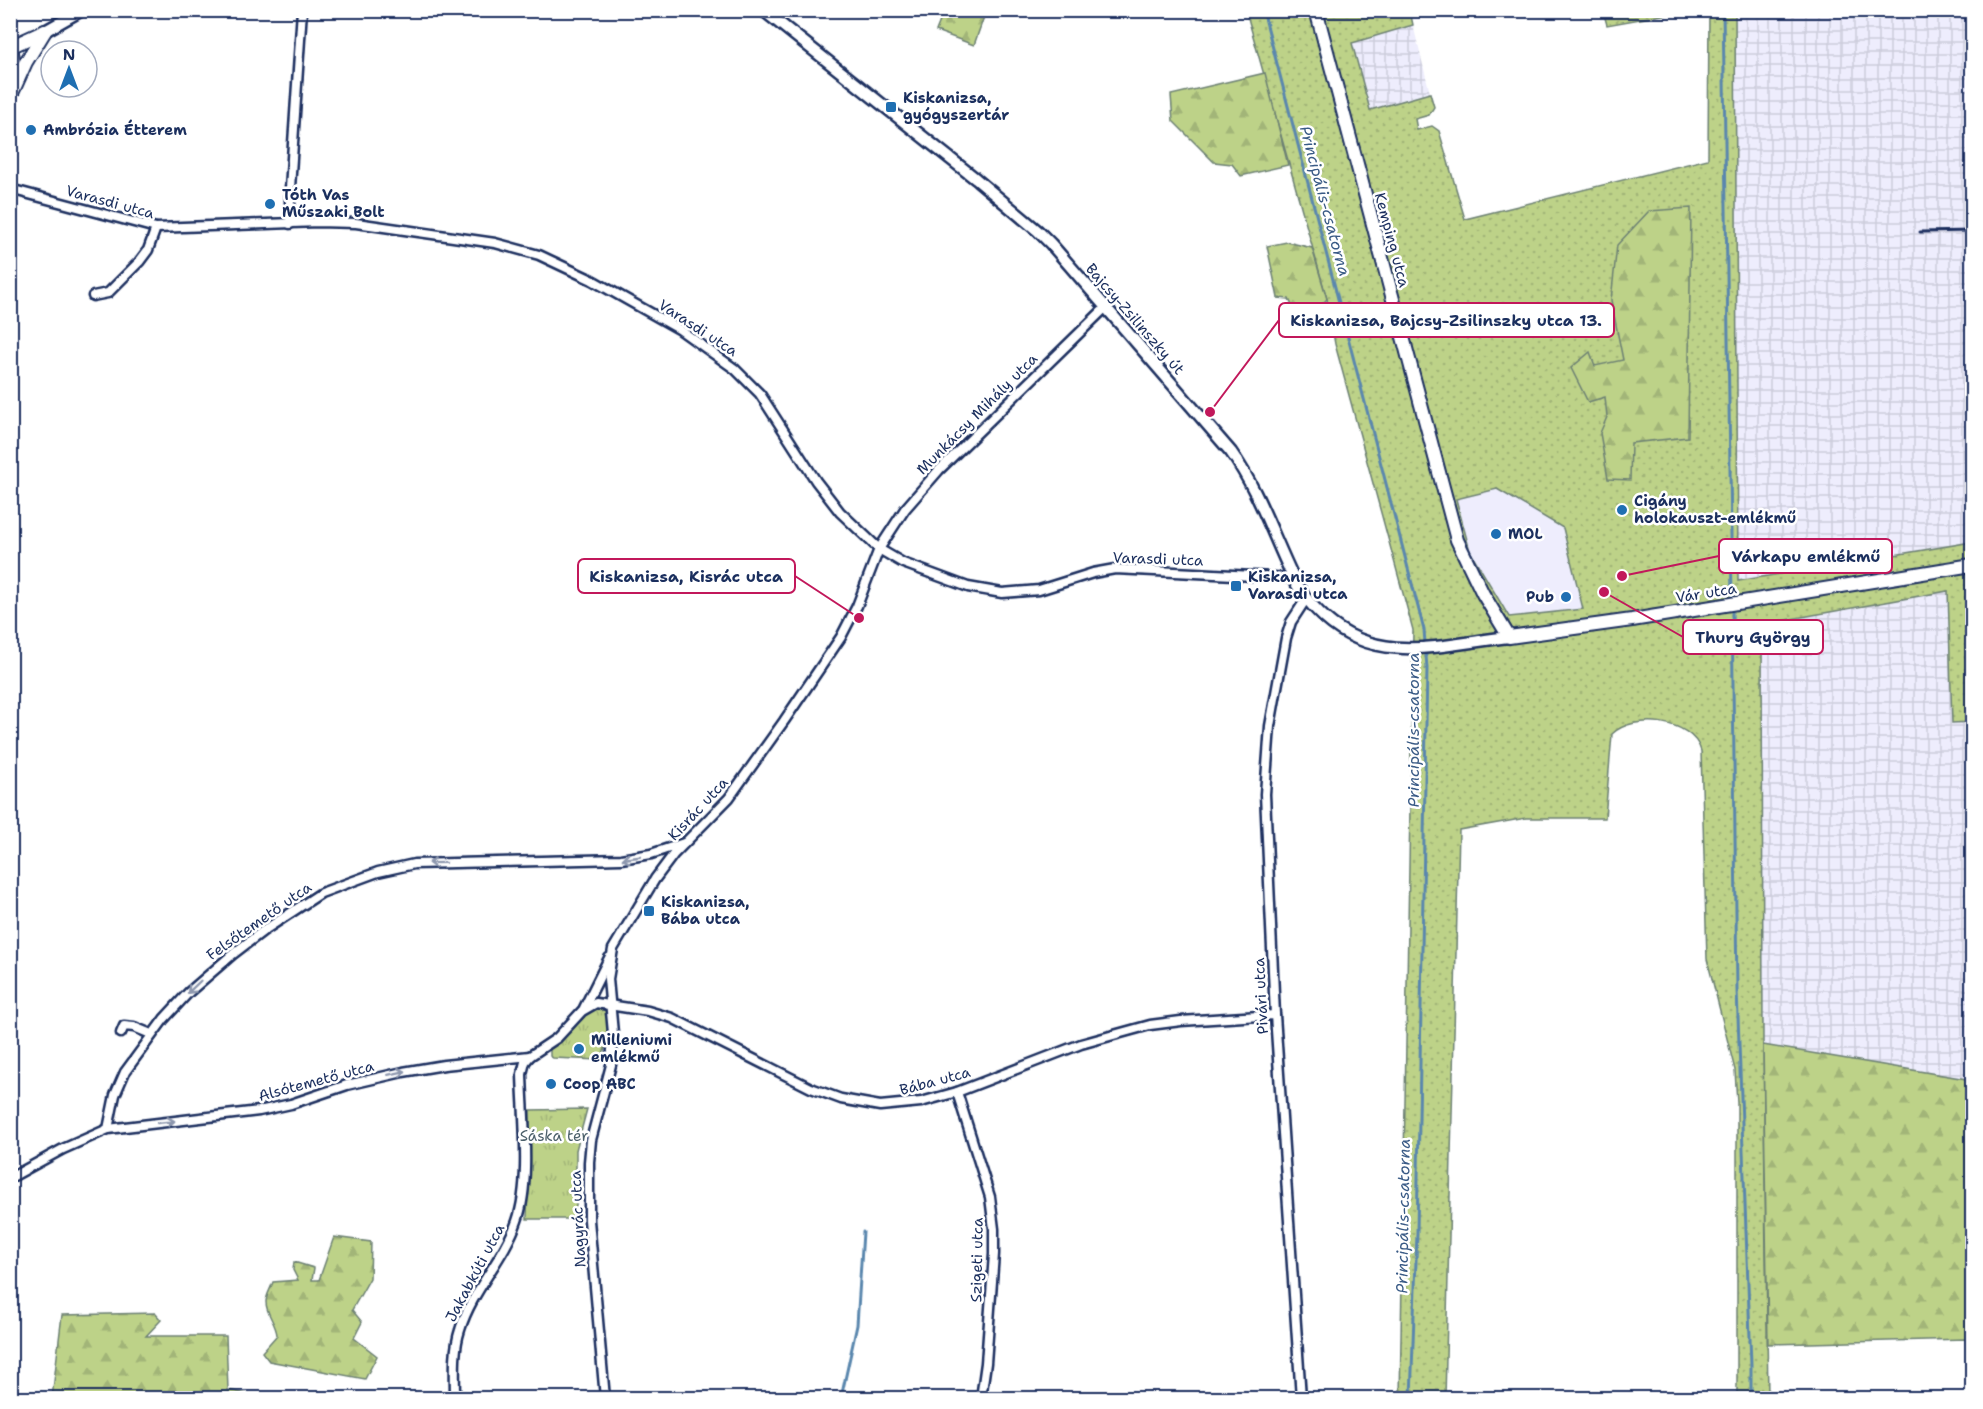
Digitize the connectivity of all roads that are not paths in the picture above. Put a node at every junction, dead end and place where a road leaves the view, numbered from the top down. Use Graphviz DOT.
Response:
graph roads {
  1 [pos="82,10"];
  2 [pos="302,10"];
  3 [pos="763,10"];
  4 [pos="1316,10"];
  5 [pos="45,31"];
  6 [pos="11,47"];
  7 [pos="12,94"];
  8 [pos="10,189"];
  9 [pos="290,224"];
  10 [pos="156,228"];
  11 [pos="93,296"];
  12 [pos="1105,308"];
  13 [pos="879,549"];
  14 [pos="1972,565"];
  15 [pos="1293,578"];
  16 [pos="1306,599"];
  17 [pos="1509,637"];
  18 [pos="1444,645"];
  19 [pos="687,841"];
  20 [pos="613,949"];
  21 [pos="612,1005"];
  22 [pos="582,1011"];
  23 [pos="1275,1015"];
  24 [pos="121,1033"];
  25 [pos="151,1034"];
  26 [pos="530,1056"];
  27 [pos="957,1092"];
  28 [pos="108,1129"];
  29 [pos="10,1178"];
  30 [pos="455,1398"];
  31 [pos="605,1398"];
  32 [pos="981,1398"];
  33 [pos="1301,1398"];
  1 -- 5 [label="street"];
  2 -- 9 [label="street"];
  3 -- 12 [label="street, Bajcsy-Zsilinszky út"];
  4 -- 17 [label="main road, Kemping utca"];
  5 -- 6 [label="main road"];
  5 -- 7 [label="main road"];
  6 -- 7 [label="main road"];
  8 -- 10 [label="street, Varasdi utca"];
  9 -- 10 [label="street, Varasdi utca"];
  9 -- 13 [label="street, Varasdi utca"];
  10 -- 11 [label="street"];
  12 -- 13 [label="street, Munkácsy Mihály utca"];
  12 -- 15 [label="street, Bajcsy-Zsilinszky út"];
  13 -- 15 [label="street, Varasdi utca"];
  13 -- 19 [label="street, Kisrác utca"];
  14 -- 17 [label="main road, Vár utca"];
  15 -- 16 [label="street, Bajcsy-Zsilinszky út"];
  16 -- 18 [label="street, Bajcsy-Zsilinszky út"];
  16 -- 23 [label="street, Pivári utca"];
  17 -- 18 [label="street, Vár utca"];
  19 -- 20 [label="street, Kisrác utca"];
  19 -- 25 [label="street, Felsőtemető utca, one-way"];
  20 -- 21 [label="street, Kisrác utca"];
  20 -- 22 [label="street"];
  21 -- 22 [label="street"];
  21 -- 27 [label="street, Bába utca"];
  21 -- 31 [label="street, Nagyrác utca"];
  22 -- 26 [label="street"];
  23 -- 27 [label="street, Bába utca"];
  23 -- 33 [label="street, Pivári utca"];
  24 -- 25 [label="street"];
  25 -- 28 [label="street, Felsőtemető utca"];
  28 -- 26 [label="street, Alsótemető utca, one-way"];
  26 -- 30 [label="street, Jakabkúti utca"];
  27 -- 32 [label="street, Szigeti utca"];
  28 -- 29 [label="street, Alsótemető utca"];
}
